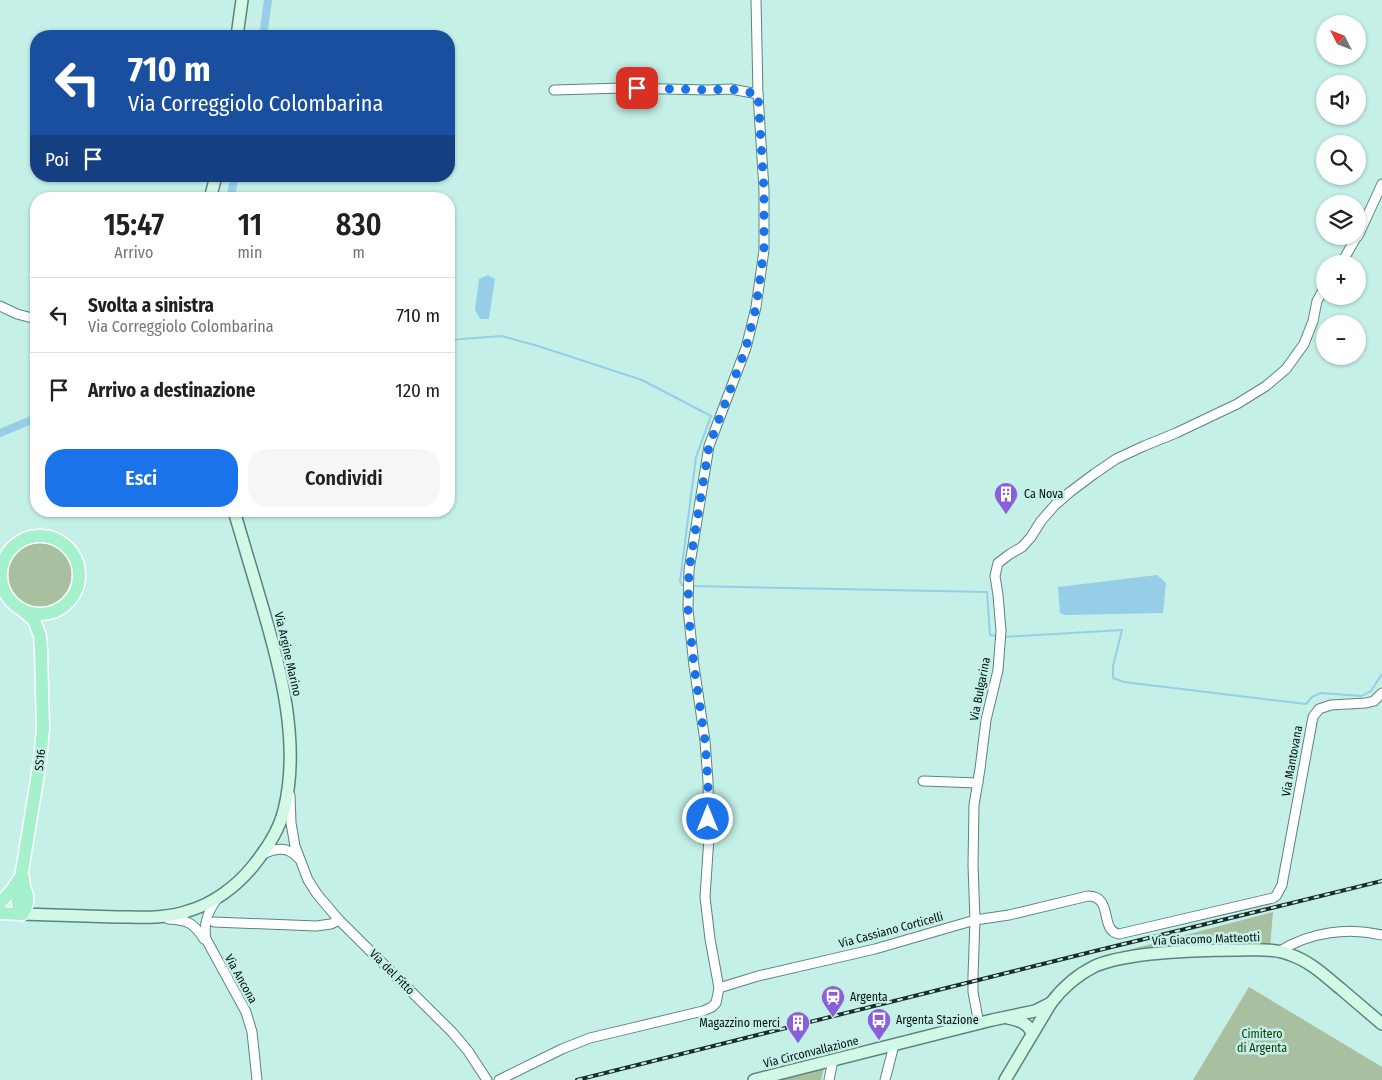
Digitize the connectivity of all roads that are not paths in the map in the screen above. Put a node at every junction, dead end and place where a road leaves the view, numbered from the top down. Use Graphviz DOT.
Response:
graph roads {
  1 [pos="242,0"];
  2 [pos="756,0"];
  3 [pos="238,30"];
  4 [pos="554,90"];
  5 [pos="758,94"];
  6 [pos="1382,184"];
  7 [pos="1366,217"];
  8 [pos="1316,305"];
  9 [pos="0,306"];
  10 [pos="30,317"];
  11 [pos="236,517"];
  12 [pos="2,562"];
  13 [pos="1,586"];
  14 [pos="22,610"];
  15 [pos="53,611"];
  16 [pos="41,650"];
  17 [pos="1382,693"];
  18 [pos="289,779"];
  19 [pos="923,781"];
  20 [pos="978,783"];
  21 [pos="274,835"];
  22 [pos="294,840"];
  23 [pos="282,849"];
  24 [pos="262,854"];
  25 [pos="300,861"];
  26 [pos="23,868"];
  27 [pos="1282,885"];
  28 [pos="220,895"];
  29 [pos="28,896"];
  30 [pos="0,903"];
  31 [pos="194,909"];
  32 [pos="0,914"];
  33 [pos="22,914"];
  34 [pos="52,915"];
  35 [pos="158,918"];
  36 [pos="339,920"];
  37 [pos="975,920"];
  38 [pos="210,922"];
  39 [pos="195,928"];
  40 [pos="1382,935"];
  41 [pos="211,950"];
  42 [pos="1280,952"];
  43 [pos="719,988"];
  44 [pos="1051,1003"];
  45 [pos="992,1020"];
  46 [pos="979,1024"];
  47 [pos="1382,1024"];
  48 [pos="1032,1034"];
  49 [pos="894,1045"];
  50 [pos="833,1060"];
  51 [pos="257,1080"];
  52 [pos="487,1080"];
  53 [pos="499,1080"];
  54 [pos="754,1080"];
  55 [pos="829,1080"];
  56 [pos="885,1080"];
  57 [pos="1005,1080"];
  1 -- 3 [label="street"];
  2 -- 5 [label="street"];
  4 -- 5 [label="street"];
  5 -- 43 [label="street"];
  6 -- 7 [label="street"];
  8 -- 20 [label="street, Via Bulgarina"];
  9 -- 10 [label="street"];
  11 -- 18 [label="street, Via Argine Marino"];
  12 -- 13 [label="main road"];
  12 -- 15 [label="main road"];
  13 -- 14 [label="main road"];
  14 -- 15 [label="main road"];
  14 -- 16 [label="main road, SS16"];
  15 -- 16 [label="main road, SS16"];
  16 -- 26 [label="main road, SS16"];
  17 -- 27 [label="street, Via Mantovana"];
  18 -- 21 [label="street, Via Argine Marino"];
  18 -- 22 [label="street, Via del Fitto"];
  19 -- 20 [label="street"];
  20 -- 37 [label="street, Via Bulgarina"];
  21 -- 22 [label="street"];
  21 -- 23 [label="street"];
  21 -- 24 [label="street"];
  22 -- 25 [label="street, Via del Fitto"];
  23 -- 24 [label="street"];
  23 -- 25 [label="street"];
  24 -- 28 [label="street"];
  25 -- 36 [label="street, Via del Fitto"];
  26 -- 29 [label="main road, SS16"];
  26 -- 30 [label="main road, SS16"];
  26 -- 33 [label="main road, SS16"];
  27 -- 37 [label="street, Via Cassiano Corticelli"];
  28 -- 31 [label="street"];
  28 -- 38 [label="street"];
  29 -- 33 [label="main road"];
  29 -- 34 [label="street"];
  31 -- 35 [label="street"];
  31 -- 38 [label="street"];
  31 -- 39 [label="street"];
  32 -- 33 [label="main road"];
  33 -- 34 [label="street"];
  34 -- 35 [label="street"];
  35 -- 39 [label="street"];
  36 -- 38 [label="street"];
  36 -- 52 [label="street, Via del Fitto"];
  37 -- 43 [label="street, Via Cassiano Corticelli"];
  37 -- 46 [label="street, Via Bulgarina"];
  38 -- 41 [label="street, Via Ancona"];
  39 -- 41 [label="street, Via Ancona"];
  40 -- 42 [label="street"];
  41 -- 51 [label="street, Via Ancona"];
  42 -- 44 [label="street, Via Giacomo Matteotti"];
  42 -- 47 [label="street, Via Giacomo Matteotti"];
  43 -- 53 [label="street"];
  44 -- 45 [label="street, Via Circonvallazione"];
  44 -- 48 [label="street, Via Giacomo Matteotti"];
  45 -- 46 [label="street, Via Circonvallazione"];
  45 -- 48 [label="street, Via Circonvallazione"];
  46 -- 49 [label="street, Via Circonvallazione"];
  48 -- 57 [label="street, Via Giacomo Matteotti"];
  49 -- 50 [label="street, Via Circonvallazione"];
  49 -- 56 [label="street"];
  50 -- 54 [label="street, Via Circonvallazione"];
  50 -- 55 [label="street"];
}
